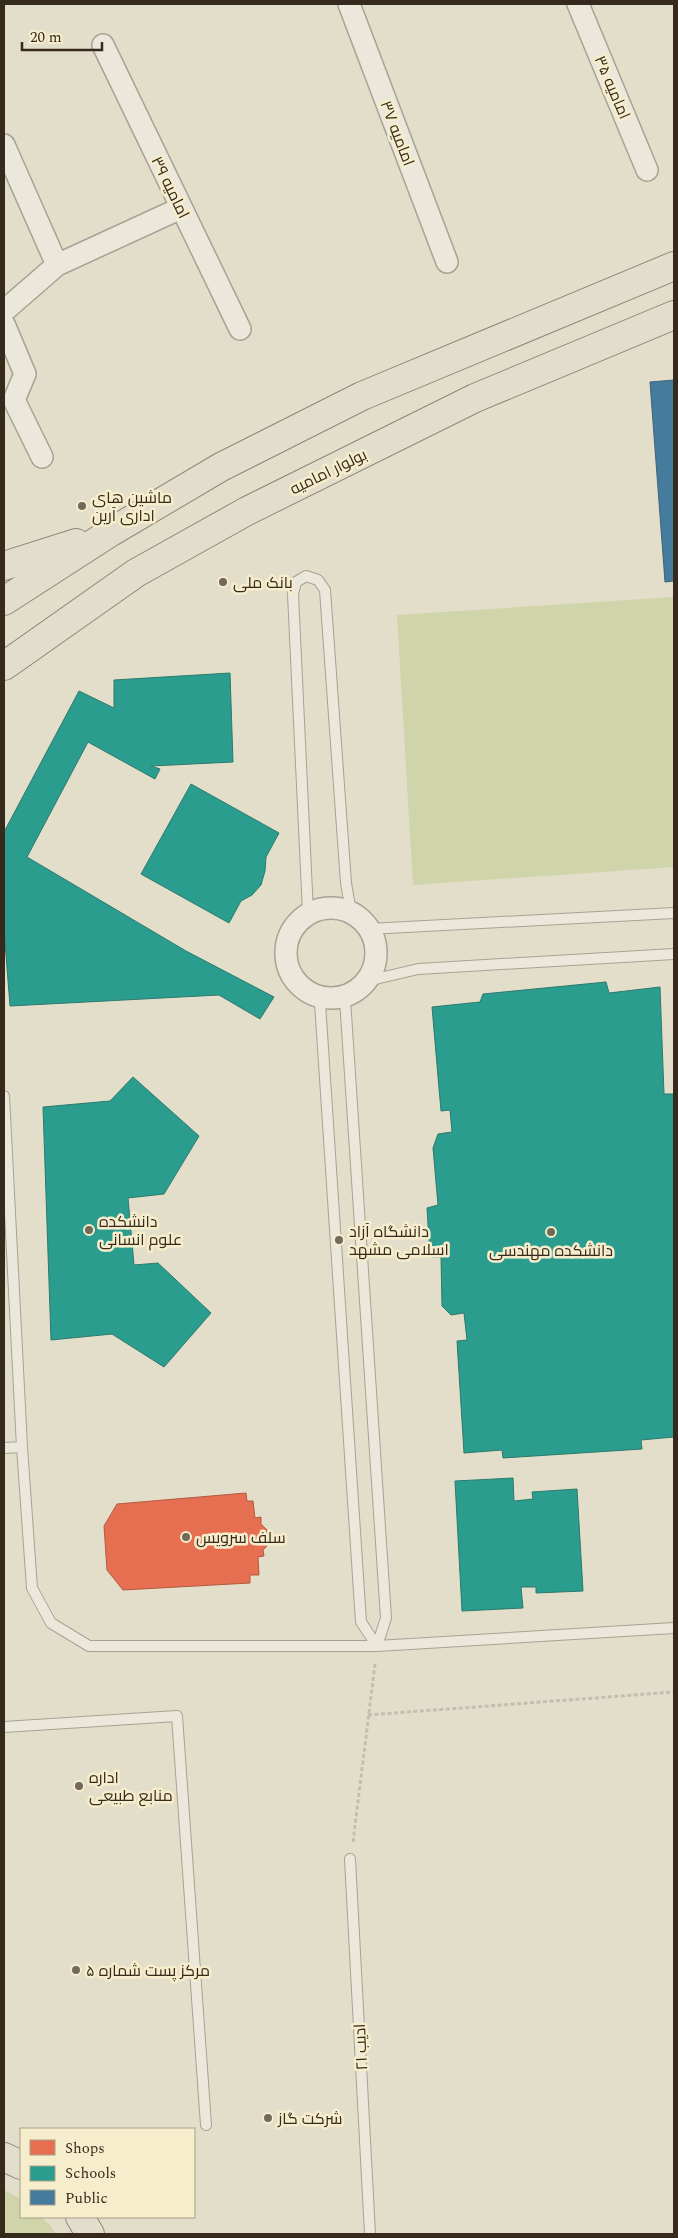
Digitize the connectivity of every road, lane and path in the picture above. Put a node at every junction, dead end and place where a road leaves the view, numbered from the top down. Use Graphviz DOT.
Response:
graph roads {
  1 [pos="349,4"];
  2 [pos="582,5"];
  3 [pos="103,45"];
  4 [pos="4,145"];
  5 [pos="647,170"];
  6 [pos="181,208"];
  7 [pos="447,262"];
  8 [pos="57,265"];
  9 [pos="674,266"];
  10 [pos="4,311"];
  11 [pos="674,316"];
  12 [pos="4,324"];
  13 [pos="240,329"];
  14 [pos="42,457"];
  15 [pos="111,532"];
  16 [pos="4,566"];
  17 [pos="4,601"];
  18 [pos="26,650"];
  19 [pos="4,666"];
  20 [pos="4,682"];
  21 [pos="351,912"];
  22 [pos="674,913"];
  23 [pos="308,914"];
  24 [pos="370,928"];
  25 [pos="674,954"];
  26 [pos="367,981"];
  27 [pos="302,988"];
  28 [pos="348,996"];
  29 [pos="4,1096"];
  30 [pos="22,1447"];
  31 [pos="4,1448"];
  32 [pos="674,1628"];
  33 [pos="377,1646"];
  34 [pos="674,1692"];
  35 [pos="368,1715"];
  36 [pos="4,1727"];
  37 [pos="350,1859"];
  38 [pos="206,2125"];
  39 [pos="4,2157"];
  40 [pos="20,2165"];
  41 [pos="81,2218"];
  42 [pos="90,2234"];
  43 [pos="370,2234"];
  1 -- 7 [label="street, امامیه ۳۷"];
  2 -- 5 [label="street, امامیه ۳۵"];
  3 -- 6 [label="street, امامیه ۳۹"];
  4 -- 8 [label="street"];
  6 -- 8 [label="street"];
  6 -- 13 [label="street, امامیه ۳۹"];
  8 -- 10 [label="street"];
  9 -- 15 [label="main road"];
  11 -- 18 [label="main road, بولوار امامیه"];
  12 -- 14 [label="street"];
  15 -- 16 [label="main road"];
  15 -- 17 [label="main road"];
  18 -- 19 [label="main road, بولوار امامیه"];
  18 -- 20 [label="main road"];
  21 -- 23 [label="street"];
  21 -- 23 [label="lane"];
  21 -- 24 [label="street"];
  22 -- 24 [label="lane"];
  23 -- 27 [label="street"];
  24 -- 26 [label="street"];
  25 -- 26 [label="lane"];
  26 -- 28 [label="street"];
  27 -- 28 [label="street"];
  27 -- 33 [label="lane"];
  28 -- 33 [label="lane"];
  29 -- 30 [label="lane"];
  30 -- 31 [label="lane"];
  30 -- 33 [label="lane"];
  32 -- 33 [label="lane"];
  33 -- 35 [label="path"];
  34 -- 35 [label="path"];
  35 -- 37 [label="path"];
  36 -- 38 [label="lane"];
  37 -- 43 [label="lane, ادیب ۲۱"];
  39 -- 40 [label="main road"];
  41 -- 42 [label="main road"];
}
